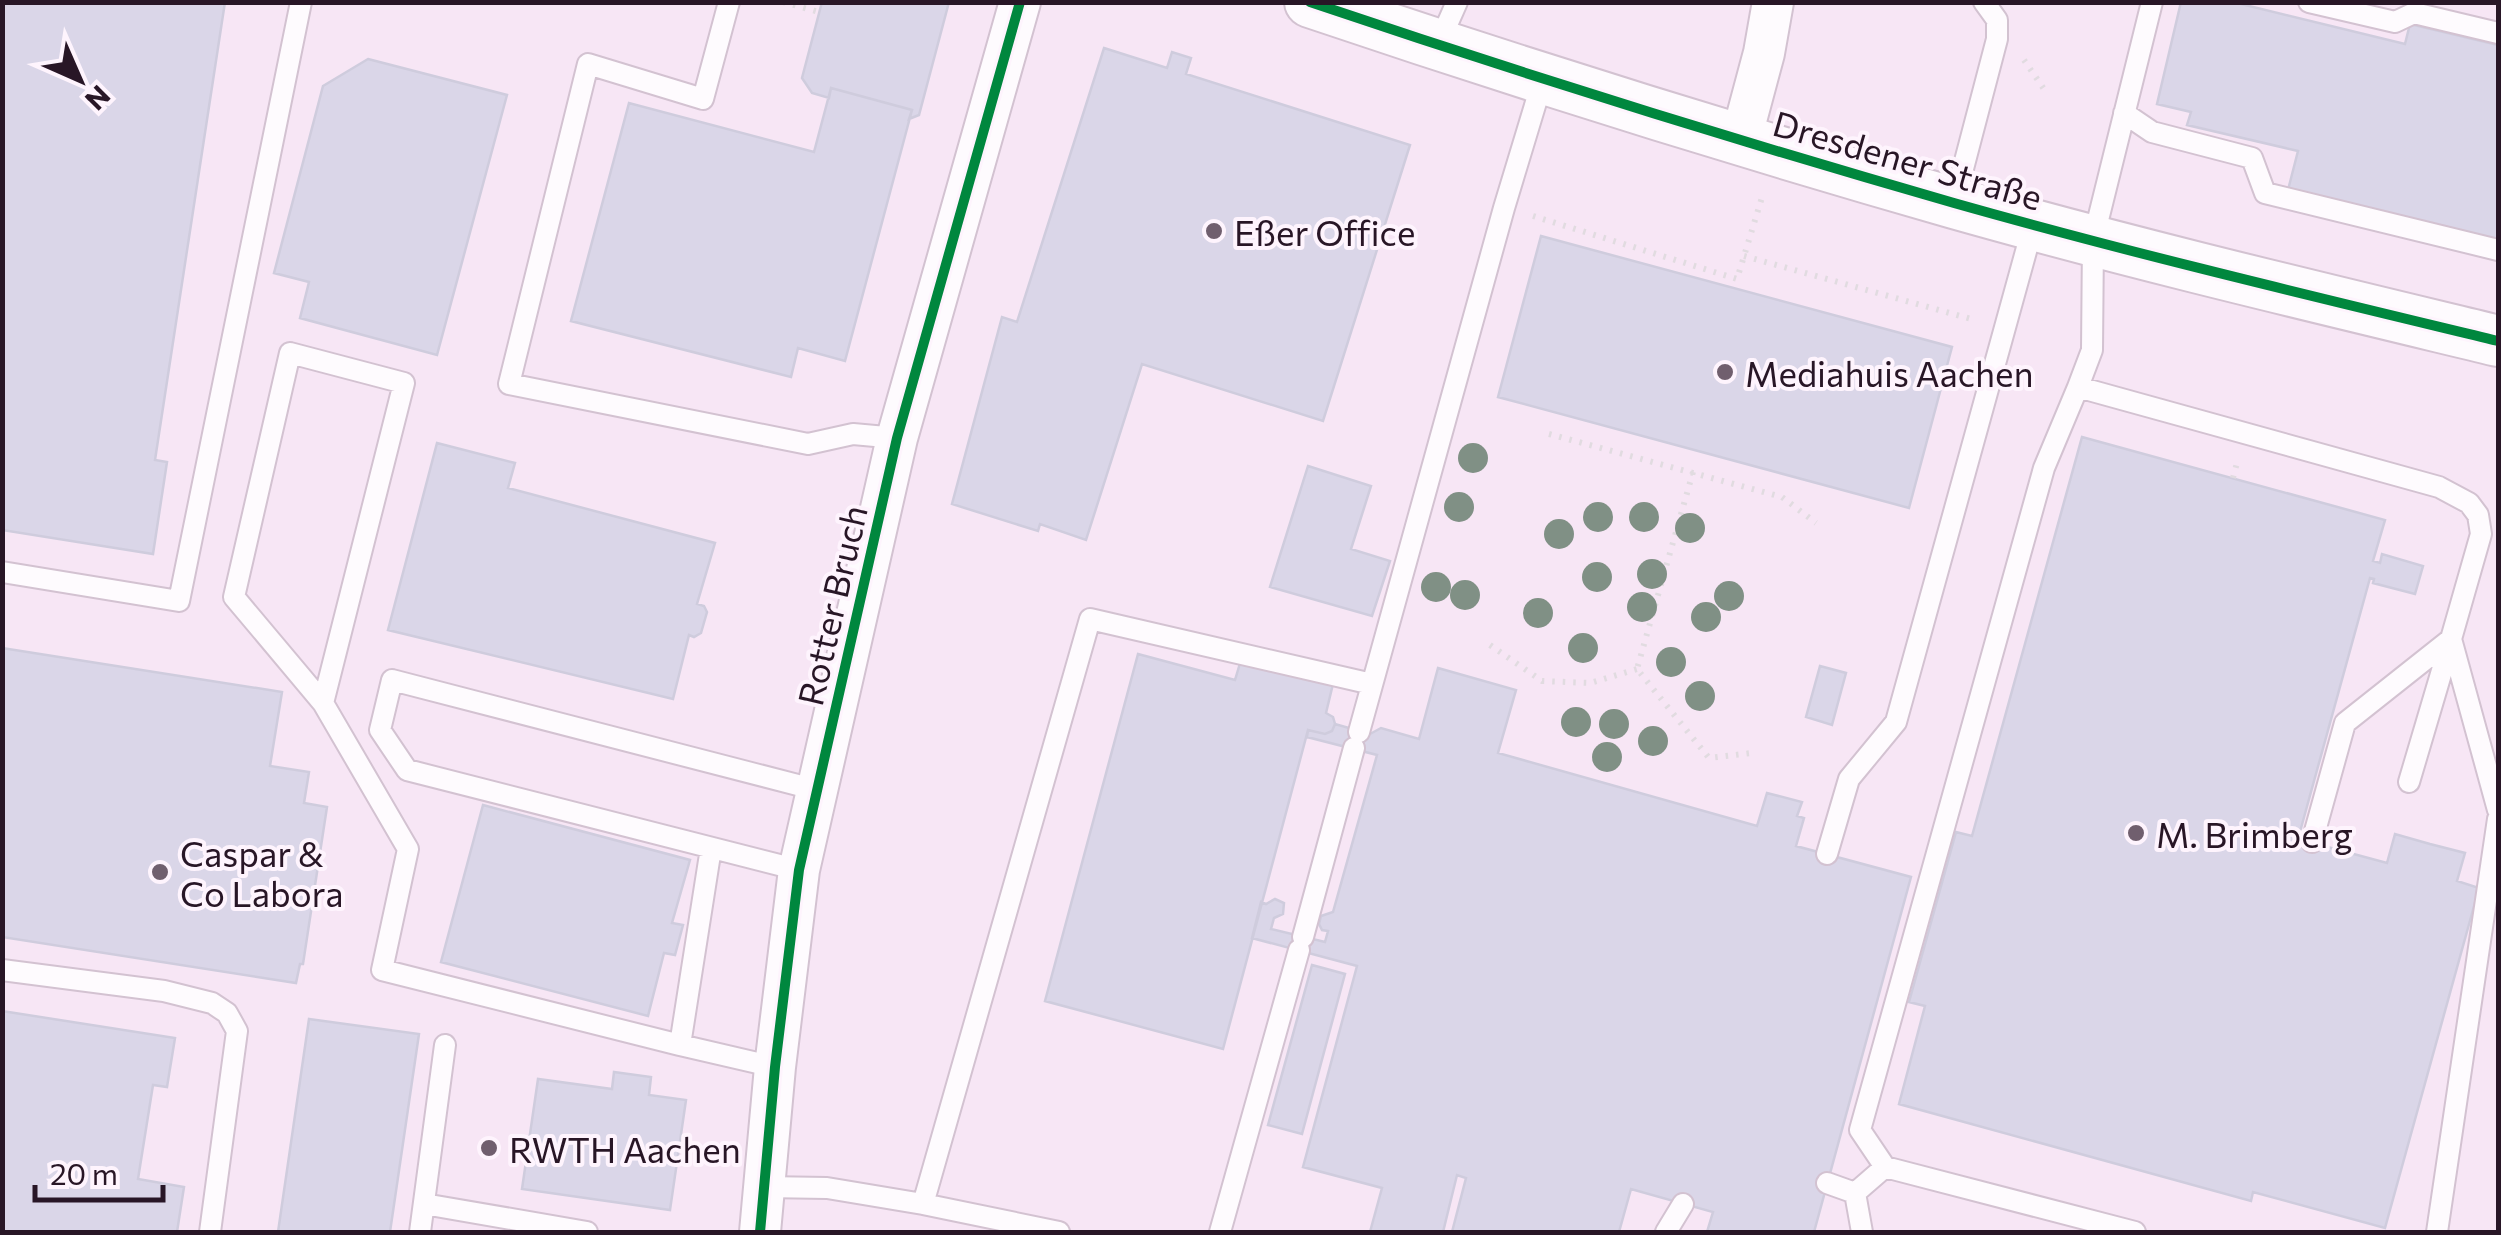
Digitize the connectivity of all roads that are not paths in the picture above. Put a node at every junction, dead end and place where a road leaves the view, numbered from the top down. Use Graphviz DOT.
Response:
graph roads {
  1 [pos="301,2"];
  2 [pos="729,2"];
  3 [pos="1020,2"];
  4 [pos="1310,2"];
  5 [pos="1773,2"];
  6 [pos="1984,2"];
  7 [pos="2152,2"];
  8 [pos="2309,2"];
  9 [pos="1447,24"];
  10 [pos="2498,33"];
  11 [pos="1543,79"];
  12 [pos="2124,113"];
  13 [pos="1741,139"];
  14 [pos="1954,203"];
  15 [pos="2033,224"];
  16 [pos="2093,240"];
  17 [pos="2498,250"];
  18 [pos="2498,341"];
  19 [pos="2078,387"];
  20 [pos="897,438"];
  21 [pos="2,572"];
  22 [pos="2452,639"];
  23 [pos="1372,684"];
  24 [pos="324,703"];
  25 [pos="2409,782"];
  26 [pos="817,790"];
  27 [pos="2498,810"];
  28 [pos="2498,819"];
  29 [pos="2312,842"];
  30 [pos="711,848"];
  31 [pos="1827,854"];
  32 [pos="799,870"];
  33 [pos="2,970"];
  34 [pos="680,1044"];
  35 [pos="445,1045"];
  36 [pos="775,1067"];
  37 [pos="1885,1167"];
  38 [pos="1828,1183"];
  39 [pos="764,1187"];
  40 [pos="1854,1193"];
  41 [pos="424,1204"];
  42 [pos="923,1204"];
  43 [pos="1683,1204"];
  44 [pos="210,1232"];
  45 [pos="420,1232"];
  46 [pos="588,1232"];
  47 [pos="760,1232"];
  48 [pos="1059,1232"];
  49 [pos="1220,1232"];
  50 [pos="1666,1232"];
  51 [pos="1862,1232"];
  52 [pos="2135,1232"];
  53 [pos="2438,1232"];
  1 -- 21 [label="lane"];
  2 -- 20 [label="lane"];
  3 -- 20 [label="street, Rotter Bruch"];
  4 -- 9 [label="street, Dresdener Straße"];
  5 -- 13 [label="street"];
  6 -- 14 [label="lane"];
  7 -- 12 [label="lane"];
  8 -- 10 [label="lane"];
  9 -- 11 [label="street, Dresdener Straße"];
  11 -- 13 [label="street, Dresdener Straße"];
  11 -- 23 [label="lane"];
  12 -- 16 [label="lane"];
  12 -- 17 [label="lane"];
  13 -- 14 [label="street, Dresdener Straße"];
  14 -- 15 [label="street, Dresdener Straße"];
  15 -- 16 [label="street, Dresdener Straße"];
  15 -- 31 [label="lane"];
  16 -- 18 [label="street, Dresdener Straße"];
  16 -- 19 [label="lane"];
  19 -- 22 [label="lane"];
  19 -- 37 [label="lane"];
  20 -- 26 [label="street, Rotter Bruch"];
  22 -- 25 [label="lane"];
  22 -- 27 [label="lane"];
  22 -- 29 [label="lane"];
  23 -- 42 [label="lane"];
  23 -- 49 [label="lane"];
  24 -- 24 [label="lane"];
  24 -- 34 [label="lane"];
  26 -- 30 [label="lane"];
  26 -- 32 [label="street, Rotter Bruch"];
  28 -- 53 [label="lane"];
  30 -- 32 [label="lane"];
  30 -- 34 [label="lane"];
  32 -- 36 [label="street, Rotter Bruch"];
  33 -- 44 [label="lane"];
  34 -- 36 [label="lane"];
  35 -- 41 [label="lane"];
  36 -- 39 [label="street, Rotter Bruch"];
  37 -- 40 [label="lane"];
  37 -- 52 [label="lane"];
  38 -- 40 [label="lane"];
  39 -- 42 [label="lane"];
  39 -- 47 [label="street, Rotter Bruch"];
  40 -- 51 [label="lane"];
  41 -- 45 [label="lane"];
  41 -- 46 [label="lane"];
  42 -- 48 [label="lane"];
  43 -- 50 [label="lane"];
}
